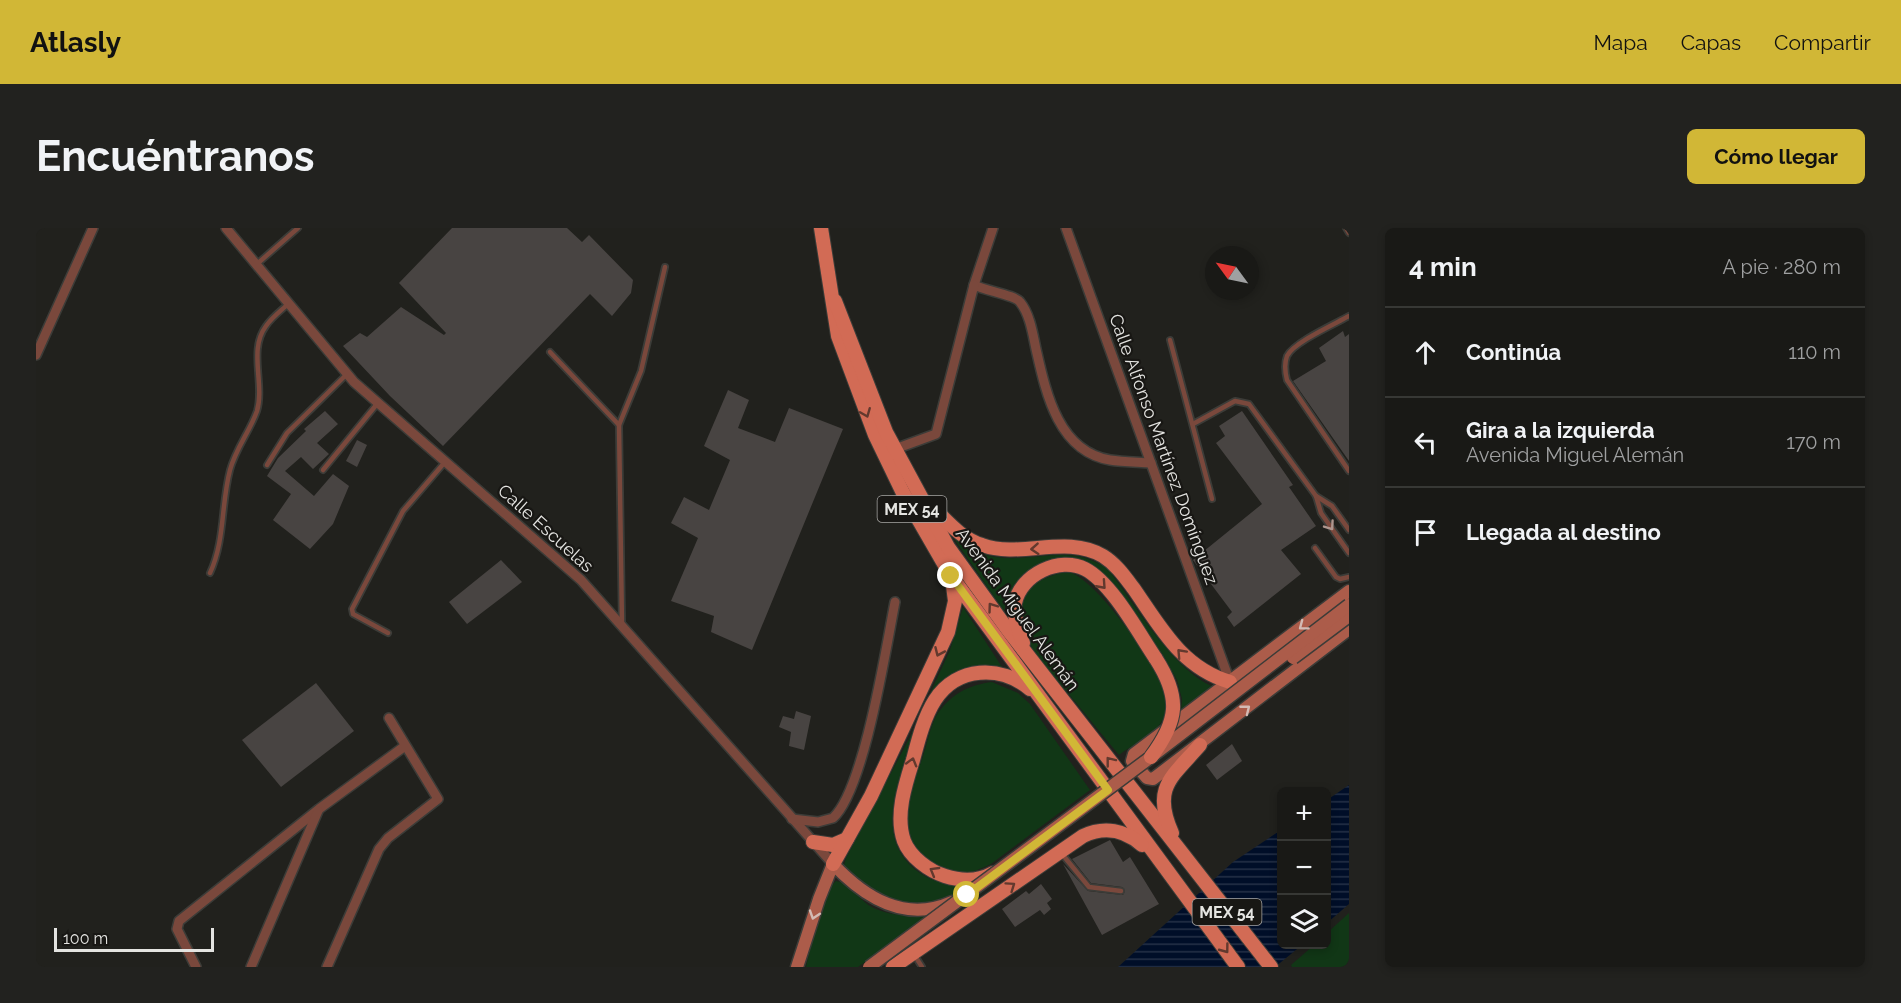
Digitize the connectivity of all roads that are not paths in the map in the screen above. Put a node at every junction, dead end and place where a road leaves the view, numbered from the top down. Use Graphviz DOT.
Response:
graph roads {
  1 [pos="93,228"];
  2 [pos="226,228"];
  3 [pos="298,228"];
  4 [pos="821,228"];
  5 [pos="993,228"];
  6 [pos="1066,228"];
  7 [pos="1346,228"];
  8 [pos="1349,233"];
  9 [pos="257,264"];
  10 [pos="665,267"];
  11 [pos="974,285"];
  12 [pos="290,303"];
  13 [pos="1349,316"];
  14 [pos="1170,340"];
  15 [pos="550,352"];
  16 [pos="36,355"];
  17 [pos="347,374"];
  18 [pos="857,376"];
  19 [pos="377,404"];
  20 [pos="1193,424"];
  21 [pos="619,425"];
  22 [pos="895,449"];
  23 [pos="445,462"];
  24 [pos="1151,463"];
  25 [pos="267,465"];
  26 [pos="323,470"];
  27 [pos="1349,471"];
  28 [pos="918,494"];
  29 [pos="1316,496"];
  30 [pos="1212,499"];
  31 [pos="1349,530"];
  32 [pos="1315,548"];
  33 [pos="1349,553"];
  34 [pos="210,573"];
  35 [pos="951,576"];
  36 [pos="1349,577"];
  37 [pos="1349,591"];
  38 [pos="895,602"];
  39 [pos="1349,605"];
  40 [pos="1349,616"];
  41 [pos="622,625"];
  42 [pos="1349,629"];
  43 [pos="388,633"];
  44 [pos="1027,654"];
  45 [pos="1230,682"];
  46 [pos="1041,698"];
  47 [pos="389,718"];
  48 [pos="1200,745"];
  49 [pos="405,746"];
  50 [pos="1152,757"];
  51 [pos="1123,778"];
  52 [pos="1108,790"];
  53 [pos="319,809"];
  54 [pos="792,819"];
  55 [pos="848,839"];
  56 [pos="813,842"];
  57 [pos="1060,852"];
  58 [pos="1154,854"];
  59 [pos="1183,856"];
  60 [pos="833,864"];
  61 [pos="1008,865"];
  62 [pos="1121,891"];
  63 [pos="967,895"];
  64 [pos="913,953"];
  65 [pos="196,967"];
  66 [pos="251,967"];
  67 [pos="327,967"];
  68 [pos="797,967"];
  69 [pos="869,967"];
  70 [pos="879,967"];
  71 [pos="893,967"];
  72 [pos="922,967"];
  73 [pos="1238,967"];
  74 [pos="1271,967"];
  1 -- 16 [label="street"];
  2 -- 9 [label="street, Calle Escuelas"];
  3 -- 9 [label="lane"];
  4 -- 18 [label="main road, Avenida Miguel Alemán / MEX 54"];
  5 -- 11 [label="street"];
  6 -- 24 [label="street, Calle Alfonso Martínez Domínguez"];
  7 -- 8 [label="lane"];
  9 -- 12 [label="street, Calle Escuelas"];
  10 -- 21 [label="lane"];
  11 -- 22 [label="street"];
  11 -- 24 [label="street"];
  12 -- 17 [label="street, Calle Escuelas"];
  12 -- 34 [label="lane"];
  13 -- 27 [label="lane"];
  14 -- 20 [label="lane"];
  15 -- 21 [label="lane"];
  17 -- 19 [label="street, Calle Escuelas"];
  17 -- 25 [label="lane"];
  18 -- 22 [label="main road, Avenida Miguel Alemán / MEX 54"];
  18 -- 35 [label="main road, Avenida Miguel Alemán / MEX 54, one-way"];
  19 -- 23 [label="street, Calle Escuelas"];
  19 -- 26 [label="lane"];
  20 -- 29 [label="lane"];
  20 -- 30 [label="lane"];
  21 -- 41 [label="lane"];
  22 -- 28 [label="main road, Avenida Miguel Alemán / MEX 54"];
  23 -- 41 [label="street, Calle Escuelas"];
  23 -- 43 [label="lane"];
  24 -- 45 [label="street, Calle Alfonso Martínez Domínguez"];
  44 -- 28 [label="main road, Avenida Miguel Alemán / MEX 54, one-way"];
  45 -- 28 [label="main road, one-way"];
  29 -- 31 [label="lane"];
  29 -- 33 [label="lane, one-way"];
  32 -- 36 [label="lane"];
  35 -- 46 [label="main road, Avenida Miguel Alemán / MEX 54"];
  35 -- 55 [label="main road, one-way"];
  37 -- 45 [label="main road, one-way"];
  38 -- 54 [label="street"];
  39 -- 50 [label="main road, bridge"];
  40 -- 70 [label="main road, bridge"];
  41 -- 54 [label="street, Calle Escuelas"];
  48 -- 42 [label="main road, one-way"];
  44 -- 50 [label="main road, one-way, bridge"];
  51 -- 44 [label="main road, Avenida Miguel Alemán / MEX 54, one-way"];
  45 -- 48 [label="main road"];
  46 -- 52 [label="main road, Avenida Miguel Alemán / MEX 54"];
  61 -- 46 [label="main road, one-way, bridge"];
  47 -- 49 [label="street"];
  48 -- 59 [label="main road"];
  49 -- 53 [label="street"];
  49 -- 67 [label="street"];
  50 -- 51 [label="main road, bridge"];
  51 -- 52 [label="main road, bridge"];
  51 -- 59 [label="main road, Avenida Miguel Alemán / MEX 54"];
  52 -- 58 [label="main road, Avenida Miguel Alemán / MEX 54"];
  52 -- 61 [label="main road, bridge"];
  53 -- 65 [label="street"];
  53 -- 66 [label="street"];
  54 -- 56 [label="street, Calle Escuelas"];
  55 -- 56 [label="main road"];
  55 -- 60 [label="main road"];
  56 -- 60 [label="street, Calle Escuelas"];
  57 -- 58 [label="main road"];
  57 -- 62 [label="lane"];
  64 -- 57 [label="main road, one-way"];
  58 -- 73 [label="main road, Avenida Miguel Alemán / MEX 54, one-way"];
  59 -- 74 [label="main road, Avenida Miguel Alemán / MEX 54"];
  60 -- 63 [label="main road, bridge"];
  60 -- 68 [label="main road, one-way"];
  61 -- 63 [label="main road, bridge"];
  63 -- 69 [label="main road, bridge"];
  64 -- 71 [label="main road"];
  64 -- 72 [label="lane"];
}
